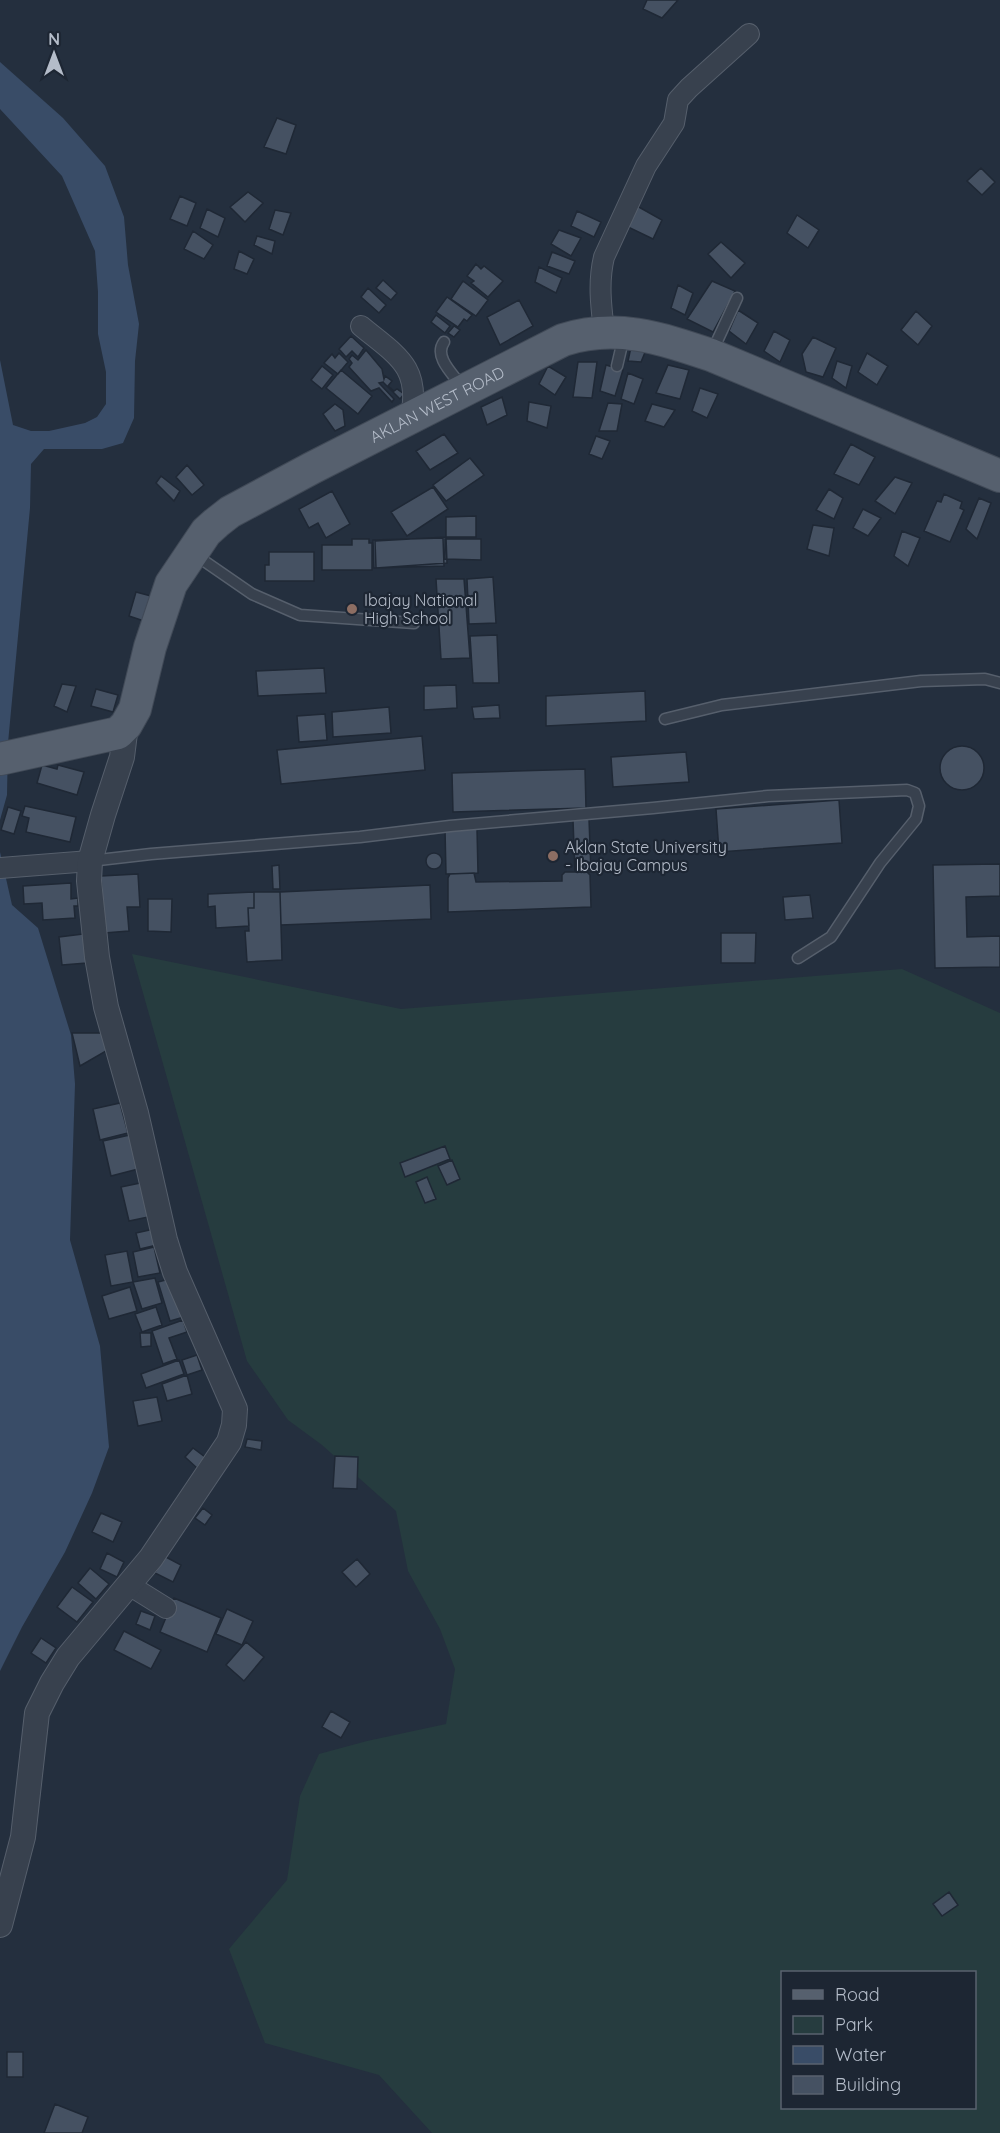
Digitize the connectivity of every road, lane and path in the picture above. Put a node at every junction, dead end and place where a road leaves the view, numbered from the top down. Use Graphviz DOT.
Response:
graph roads {
  1 [pos="749,34"];
  2 [pos="737,298"];
  3 [pos="361,326"];
  4 [pos="614,332"];
  5 [pos="444,342"];
  6 [pos="711,355"];
  7 [pos="617,366"];
  8 [pos="464,390"];
  9 [pos="411,418"];
  10 [pos="1000,476"];
  11 [pos="192,552"];
  12 [pos="414,622"];
  13 [pos="1000,683"];
  14 [pos="665,719"];
  15 [pos="126,725"];
  16 [pos="9,757"];
  17 [pos="90,861"];
  18 [pos="7,868"];
  19 [pos="798,958"];
  20 [pos="129,1585"];
  21 [pos="166,1608"];
  22 [pos="0,1924"];
  1 -- 4 [label="street"];
  2 -- 6 [label="lane"];
  3 -- 9 [label="street"];
  4 -- 6 [label="main road, AKLAN WEST ROAD"];
  4 -- 7 [label="lane"];
  4 -- 8 [label="main road, AKLAN WEST ROAD"];
  5 -- 8 [label="lane"];
  6 -- 10 [label="main road, AKLAN WEST ROAD"];
  8 -- 9 [label="main road, AKLAN WEST ROAD"];
  9 -- 11 [label="main road, AKLAN WEST ROAD"];
  11 -- 12 [label="lane"];
  11 -- 15 [label="main road, AKLAN WEST ROAD"];
  13 -- 14 [label="lane"];
  15 -- 16 [label="main road"];
  15 -- 17 [label="street"];
  17 -- 18 [label="street"];
  17 -- 19 [label="lane"];
  17 -- 20 [label="street"];
  20 -- 21 [label="street"];
  20 -- 22 [label="street"];
}
